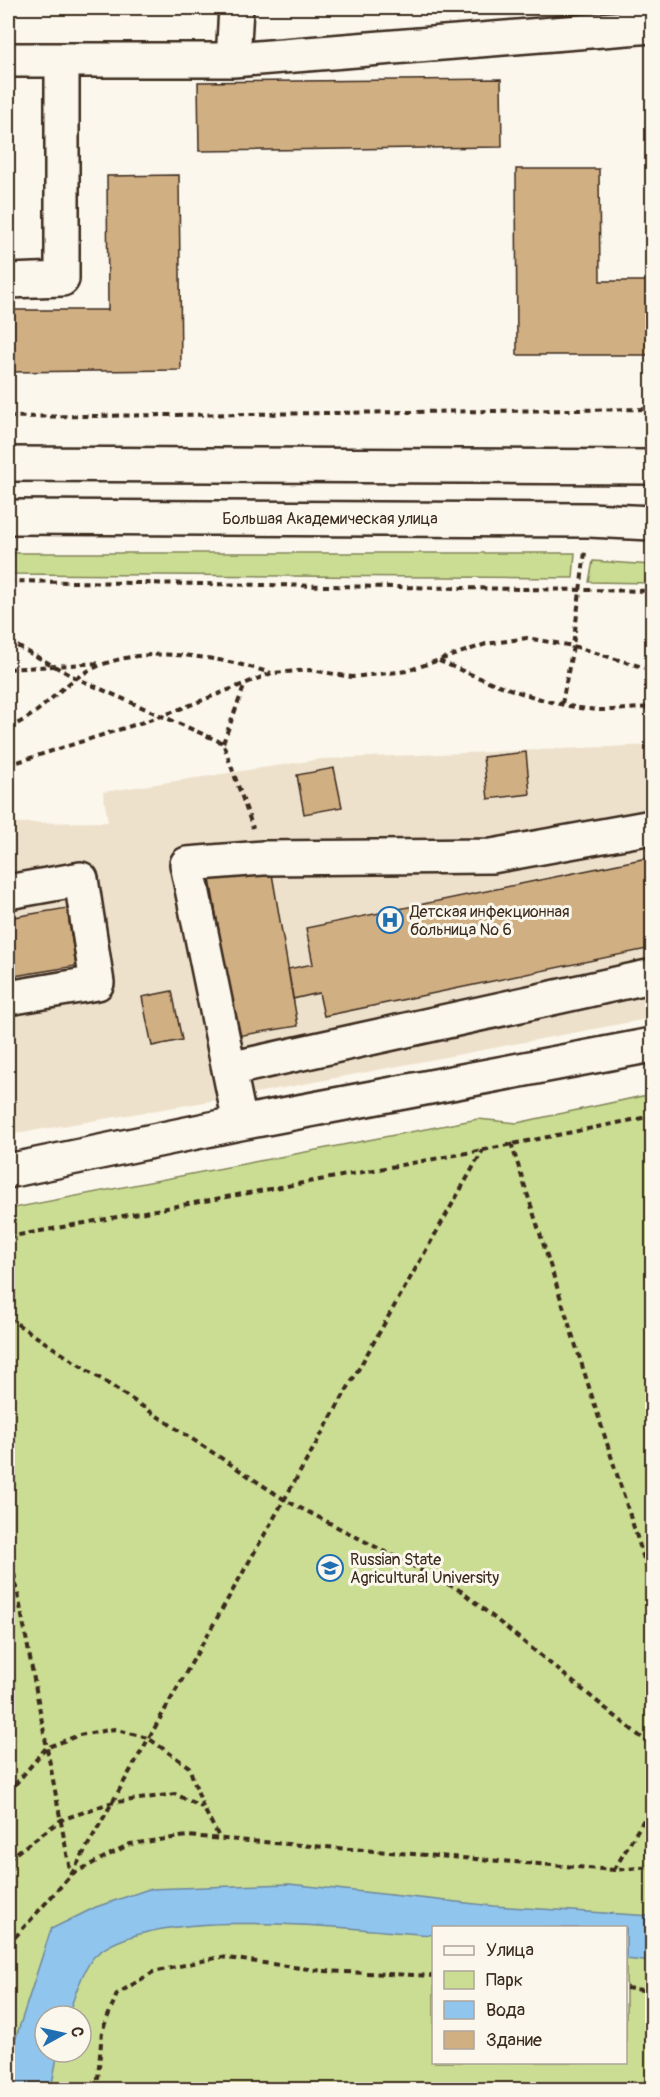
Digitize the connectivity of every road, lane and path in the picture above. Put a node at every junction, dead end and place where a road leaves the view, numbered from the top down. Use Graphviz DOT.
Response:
graph roads {
  1 [pos="236,8"];
  2 [pos="649,22"];
  3 [pos="8,60"];
  4 [pos="62,60"];
  5 [pos="233,60"];
  6 [pos="8,281"];
  7 [pos="652,410"];
  8 [pos="8,417"];
  9 [pos="8,464"];
  10 [pos="652,467"];
  11 [pos="8,517"];
  12 [pos="652,523"];
  13 [pos="585,552"];
  14 [pos="8,581"];
  15 [pos="580,590"];
  16 [pos="652,591"];
  17 [pos="8,641"];
  18 [pos="573,646"];
  19 [pos="438,661"];
  20 [pos="101,663"];
  21 [pos="8,669"];
  22 [pos="652,670"];
  23 [pos="272,674"];
  24 [pos="76,678"];
  25 [pos="246,684"];
  26 [pos="562,704"];
  27 [pos="652,706"];
  28 [pos="162,716"];
  29 [pos="8,728"];
  30 [pos="223,743"];
  31 [pos="8,765"];
  32 [pos="652,827"];
  33 [pos="263,858"];
  34 [pos="8,892"];
  35 [pos="652,976"];
  36 [pos="8,998"];
  37 [pos="652,1045"];
  38 [pos="229,1069"];
  39 [pos="652,1116"];
  40 [pos="240,1123"];
  41 [pos="511,1143"];
  42 [pos="483,1150"];
  43 [pos="8,1171"];
  44 [pos="8,1237"];
  45 [pos="8,1318"];
  46 [pos="285,1500"];
  47 [pos="8,1542"];
  48 [pos="652,1584"];
  49 [pos="148,1738"];
  50 [pos="652,1746"];
  51 [pos="46,1748"];
  52 [pos="8,1793"];
  53 [pos="110,1803"];
  54 [pos="652,1806"];
  55 [pos="203,1807"];
  56 [pos="61,1820"];
  57 [pos="219,1838"];
  58 [pos="8,1859"];
  59 [pos="652,1867"];
  60 [pos="614,1870"];
  61 [pos="71,1875"];
  62 [pos="8,1945"];
  63 [pos="432,1976"];
  64 [pos="627,1988"];
  65 [pos="652,1991"];
  66 [pos="97,2090"];
  1 -- 5 [label="main road"];
  2 -- 5 [label="main road"];
  3 -- 4 [label="main road"];
  4 -- 5 [label="main road"];
  4 -- 6 [label="main road"];
  7 -- 8 [label="path"];
  9 -- 10 [label="main road"];
  11 -- 12 [label="main road, Большая Академическая улица"];
  13 -- 15 [label="path"];
  14 -- 15 [label="path"];
  15 -- 16 [label="path"];
  15 -- 18 [label="path"];
  17 -- 24 [label="path"];
  18 -- 19 [label="path"];
  18 -- 22 [label="path"];
  18 -- 26 [label="path"];
  19 -- 23 [label="path"];
  19 -- 26 [label="path"];
  20 -- 21 [label="path"];
  20 -- 23 [label="path"];
  20 -- 24 [label="path"];
  23 -- 25 [label="path"];
  24 -- 28 [label="path"];
  24 -- 29 [label="path"];
  25 -- 28 [label="path"];
  25 -- 30 [label="path"];
  26 -- 27 [label="path"];
  28 -- 30 [label="path"];
  28 -- 31 [label="path"];
  30 -- 33 [label="path"];
  32 -- 33 [label="main road"];
  33 -- 38 [label="main road"];
  34 -- 36 [label="main road"];
  35 -- 38 [label="main road"];
  37 -- 40 [label="main road"];
  38 -- 40 [label="main road"];
  39 -- 41 [label="path"];
  40 -- 43 [label="main road"];
  41 -- 42 [label="path"];
  41 -- 48 [label="path"];
  42 -- 44 [label="path"];
  42 -- 46 [label="path"];
  45 -- 46 [label="path"];
  46 -- 49 [label="path"];
  46 -- 50 [label="path"];
  47 -- 51 [label="path"];
  49 -- 51 [label="path"];
  49 -- 53 [label="path"];
  49 -- 55 [label="path"];
  51 -- 52 [label="path"];
  51 -- 56 [label="path"];
  53 -- 55 [label="path"];
  53 -- 56 [label="path"];
  53 -- 61 [label="path"];
  54 -- 60 [label="path"];
  55 -- 57 [label="path"];
  56 -- 58 [label="path"];
  56 -- 61 [label="path"];
  57 -- 60 [label="path"];
  57 -- 61 [label="path"];
  59 -- 60 [label="path"];
  61 -- 62 [label="path"];
  63 -- 66 [label="path"];
  64 -- 65 [label="path"];
}
